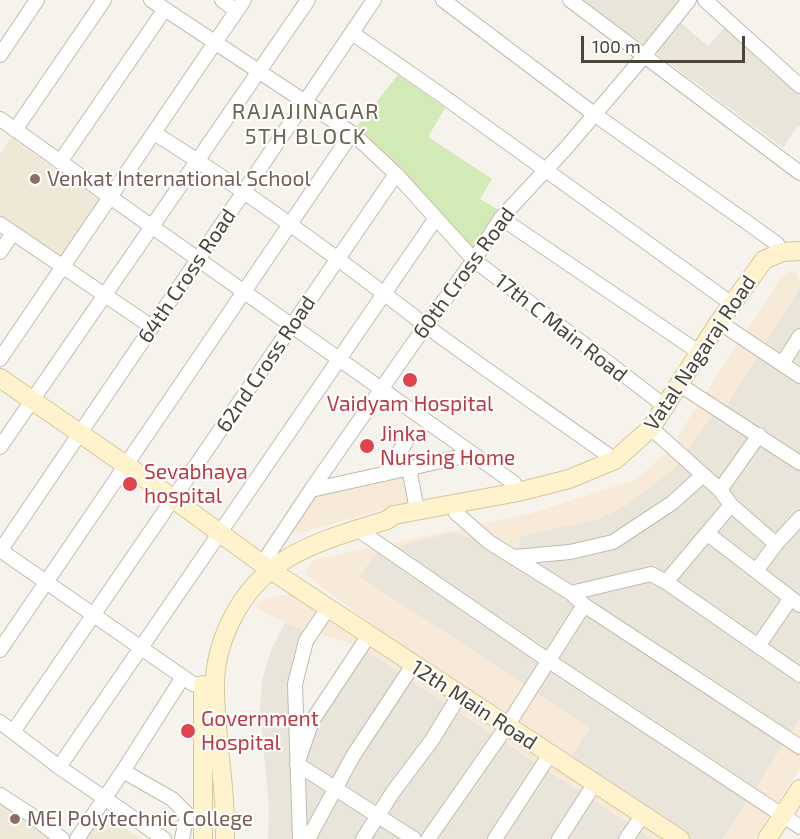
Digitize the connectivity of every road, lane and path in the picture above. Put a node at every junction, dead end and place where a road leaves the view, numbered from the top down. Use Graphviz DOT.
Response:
graph roads {
  1 [pos="37,0"];
  2 [pos="104,0"];
  3 [pos="151,0"];
  4 [pos="222,0"];
  5 [pos="308,0"];
  6 [pos="374,0"];
  7 [pos="443,0"];
  8 [pos="570,0"];
  9 [pos="689,0"];
  10 [pos="705,0"];
  11 [pos="240,5"];
  12 [pos="165,9"];
  13 [pos="352,33"];
  14 [pos="215,42"];
  15 [pos="0,55"];
  16 [pos="645,55"];
  17 [pos="259,71"];
  18 [pos="800,86"];
  19 [pos="305,102"];
  20 [pos="594,114"];
  21 [pos="0,119"];
  22 [pos="15,130"];
  23 [pos="154,133"];
  24 [pos="352,133"];
  25 [pos="198,160"];
  26 [pos="60,162"];
  27 [pos="546,170"];
  28 [pos="800,173"];
  29 [pos="396,174"];
  30 [pos="245,191"];
  31 [pos="110,197"];
  32 [pos="436,218"];
  33 [pos="501,218"];
  34 [pos="0,224"];
  35 [pos="291,224"];
  36 [pos="152,227"];
  37 [pos="13,233"];
  38 [pos="0,252"];
  39 [pos="791,252"];
  40 [pos="198,259"];
  41 [pos="338,259"];
  42 [pos="474,260"];
  43 [pos="63,266"];
  44 [pos="244,292"];
  45 [pos="385,292"];
  46 [pos="105,295"];
  47 [pos="732,304"];
  48 [pos="720,322"];
  49 [pos="426,325"];
  50 [pos="292,326"];
  51 [pos="152,327"];
  52 [pos="800,336"];
  53 [pos="700,353"];
  54 [pos="0,359"];
  55 [pos="339,359"];
  56 [pos="782,364"];
  57 [pos="800,376"];
  58 [pos="0,378"];
  59 [pos="680,385"];
  60 [pos="381,388"];
  61 [pos="32,400"];
  62 [pos="666,407"];
  63 [pos="651,428"];
  64 [pos="80,434"];
  65 [pos="759,435"];
  66 [pos="406,442"];
  67 [pos="0,447"];
  68 [pos="473,454"];
  69 [pos="615,460"];
  70 [pos="800,463"];
  71 [pos="126,466"];
  72 [pos="409,468"];
  73 [pos="384,474"];
  74 [pos="703,475"];
  75 [pos="311,490"];
  76 [pos="720,490"];
  77 [pos="518,492"];
  78 [pos="173,500"];
  79 [pos="453,504"];
  80 [pos="731,505"];
  81 [pos="417,510"];
  82 [pos="394,515"];
  83 [pos="800,518"];
  84 [pos="357,529"];
  85 [pos="219,533"];
  86 [pos="708,534"];
  87 [pos="776,544"];
  88 [pos="0,550"];
  89 [pos="515,557"];
  90 [pos="265,567"];
  91 [pos="756,572"];
  92 [pos="46,582"];
  93 [pos="666,582"];
  94 [pos="571,593"];
  95 [pos="796,601"];
  96 [pos="584,605"];
  97 [pos="328,608"];
  98 [pos="94,615"];
  99 [pos="369,635"];
  100 [pos="758,646"];
  101 [pos="141,647"];
  102 [pos="0,650"];
  103 [pos="549,661"];
  104 [pos="413,665"];
  105 [pos="800,675"];
  106 [pos="183,677"];
  107 [pos="203,685"];
  108 [pos="460,694"];
  109 [pos="0,722"];
  110 [pos="507,726"];
  111 [pos="13,732"];
  112 [pos="800,747"];
  113 [pos="550,754"];
  114 [pos="297,764"];
  115 [pos="59,766"];
  116 [pos="123,771"];
  117 [pos="595,783"];
  118 [pos="336,789"];
  119 [pos="800,789"];
  120 [pos="0,795"];
  121 [pos="105,799"];
  122 [pos="643,815"];
  123 [pos="377,816"];
  124 [pos="782,816"];
  125 [pos="800,827"];
  126 [pos="62,839"];
  127 [pos="77,839"];
  128 [pos="164,839"];
  129 [pos="182,839"];
  130 [pos="203,839"];
  131 [pos="225,839"];
  132 [pos="300,839"];
  133 [pos="308,839"];
  134 [pos="363,839"];
  135 [pos="414,839"];
  136 [pos="428,839"];
  137 [pos="495,839"];
  138 [pos="559,839"];
  139 [pos="626,839"];
  140 [pos="680,839"];
  141 [pos="767,839"];
  1 -- 15 [label="street"];
  2 -- 22 [label="street"];
  3 -- 12 [label="street, 17th C Main Road"];
  4 -- 11 [label="street"];
  5 -- 17 [label="street"];
  6 -- 13 [label="street, 64th Cross Road"];
  7 -- 20 [label="street"];
  8 -- 16 [label="street"];
  9 -- 16 [label="street, 60th Cross Road"];
  10 -- 18 [label="street"];
  11 -- 14 [label="street"];
  12 -- 14 [label="street, 17th C Main Road"];
  12 -- 26 [label="street"];
  13 -- 19 [label="street, 64th Cross Road"];
  13 -- 27 [label="street"];
  14 -- 17 [label="street, 17th C Main Road"];
  14 -- 23 [label="street"];
  16 -- 20 [label="street, 60th Cross Road"];
  16 -- 28 [label="street"];
  17 -- 19 [label="street, 17th C Main Road"];
  17 -- 25 [label="street"];
  19 -- 24 [label="street, 17th C Main Road"];
  19 -- 30 [label="street, 64th Cross Road"];
  20 -- 27 [label="street, 60th Cross Road"];
  20 -- 39 [label="street"];
  21 -- 22 [label="street"];
  22 -- 26 [label="street"];
  23 -- 25 [label="street"];
  23 -- 31 [label="street"];
  24 -- 29 [label="street, 17th C Main Road"];
  24 -- 35 [label="street"];
  25 -- 30 [label="street"];
  25 -- 36 [label="street"];
  26 -- 31 [label="street"];
  27 -- 33 [label="street, 60th Cross Road"];
  27 -- 47 [label="street"];
  29 -- 32 [label="street, 17th C Main Road"];
  29 -- 41 [label="street, 62nd Cross Road"];
  30 -- 35 [label="street"];
  30 -- 40 [label="street, 64th Cross Road"];
  31 -- 36 [label="street"];
  31 -- 43 [label="street"];
  32 -- 42 [label="street, 17th C Main Road"];
  32 -- 45 [label="street"];
  33 -- 42 [label="street, 60th Cross Road"];
  33 -- 53 [label="street"];
  34 -- 37 [label="street"];
  35 -- 41 [label="street"];
  35 -- 44 [label="street"];
  36 -- 40 [label="street"];
  36 -- 46 [label="street"];
  37 -- 38 [label="street"];
  37 -- 43 [label="street"];
  39 -- 47 [label="main road, Vatal Nagaraj Road"];
  40 -- 44 [label="street"];
  40 -- 51 [label="street, 64th Cross Road"];
  41 -- 45 [label="street"];
  41 -- 50 [label="street, 62nd Cross Road"];
  42 -- 49 [label="street, 60th Cross Road"];
  42 -- 62 [label="street, 17th C Main Road"];
  43 -- 46 [label="street"];
  43 -- 54 [label="street"];
  44 -- 50 [label="street"];
  44 -- 71 [label="street"];
  45 -- 49 [label="street"];
  45 -- 55 [label="street"];
  46 -- 51 [label="street"];
  46 -- 61 [label="street"];
  47 -- 48 [label="main road, Vatal Nagaraj Road"];
  48 -- 53 [label="main road, Vatal Nagaraj Road"];
  48 -- 56 [label="street"];
  49 -- 60 [label="street, 60th Cross Road"];
  49 -- 69 [label="street"];
  50 -- 55 [label="street"];
  50 -- 78 [label="street, 62nd Cross Road"];
  51 -- 64 [label="street, 64th Cross Road"];
  52 -- 56 [label="street"];
  53 -- 59 [label="main road, Vatal Nagaraj Road"];
  55 -- 60 [label="street"];
  55 -- 85 [label="street"];
  56 -- 57 [label="street"];
  58 -- 61 [label="main road, 12th Main Road"];
  59 -- 62 [label="main road, Vatal Nagaraj Road"];
  59 -- 65 [label="street"];
  60 -- 68 [label="street"];
  60 -- 75 [label="street, 60th Cross Road"];
  61 -- 64 [label="main road, 12th Main Road"];
  61 -- 67 [label="street"];
  62 -- 63 [label="main road, Vatal Nagaraj Road"];
  63 -- 69 [label="main road, Vatal Nagaraj Road"];
  63 -- 74 [label="street"];
  64 -- 71 [label="main road, 12th Main Road"];
  64 -- 88 [label="street, 64th Cross Road"];
  65 -- 70 [label="street"];
  65 -- 76 [label="street"];
  66 -- 73 [label="street"];
  68 -- 72 [label="street"];
  68 -- 77 [label="street"];
  69 -- 77 [label="main road, Vatal Nagaraj Road"];
  71 -- 78 [label="main road, 12th Main Road"];
  71 -- 92 [label="street"];
  72 -- 73 [label="street"];
  72 -- 81 [label="street"];
  73 -- 75 [label="street"];
  74 -- 76 [label="street"];
  74 -- 89 [label="street"];
  75 -- 90 [label="street, 60th Cross Road"];
  76 -- 80 [label="street"];
  77 -- 79 [label="main road, Vatal Nagaraj Road"];
  78 -- 85 [label="main road, 12th Main Road"];
  78 -- 98 [label="street, 62nd Cross Road"];
  79 -- 81 [label="main road, Vatal Nagaraj Road"];
  79 -- 89 [label="street"];
  80 -- 86 [label="street"];
  80 -- 87 [label="street"];
  81 -- 82 [label="main road, Vatal Nagaraj Road"];
  82 -- 84 [label="main road, Vatal Nagaraj Road"];
  82 -- 90 [label="main road, Vatal Nagaraj Road"];
  83 -- 87 [label="street"];
  84 -- 90 [label="main road, Vatal Nagaraj Road"];
  84 -- 103 [label="street"];
  85 -- 90 [label="main road, 12th Main Road"];
  85 -- 101 [label="street"];
  86 -- 91 [label="street"];
  86 -- 93 [label="street"];
  87 -- 91 [label="street"];
  88 -- 92 [label="street"];
  89 -- 94 [label="street"];
  90 -- 97 [label="main road, 12th Main Road"];
  90 -- 107 [label="main road, Vatal Nagaraj Road"];
  90 -- 131 [label="main road, Vatal Nagaraj Road"];
  91 -- 95 [label="street"];
  92 -- 98 [label="street"];
  92 -- 102 [label="street"];
  93 -- 94 [label="street"];
  93 -- 100 [label="street"];
  94 -- 96 [label="street"];
  95 -- 100 [label="street"];
  96 -- 103 [label="street"];
  96 -- 112 [label="street"];
  97 -- 99 [label="main road, 12th Main Road"];
  97 -- 114 [label="street"];
  98 -- 101 [label="street"];
  98 -- 111 [label="street, 62nd Cross Road"];
  99 -- 104 [label="main road, 12th Main Road"];
  99 -- 114 [label="street"];
  100 -- 105 [label="street"];
  101 -- 106 [label="street"];
  101 -- 115 [label="street"];
  103 -- 110 [label="street"];
  103 -- 124 [label="street"];
  104 -- 108 [label="main road, 12th Main Road"];
  104 -- 118 [label="street"];
  106 -- 107 [label="street"];
  106 -- 116 [label="street"];
  107 -- 130 [label="main road, Vatal Nagaraj Road"];
  108 -- 110 [label="main road, 12th Main Road"];
  108 -- 123 [label="street"];
  109 -- 111 [label="street"];
  110 -- 113 [label="main road, 12th Main Road"];
  110 -- 136 [label="street"];
  111 -- 115 [label="street"];
  113 -- 117 [label="main road, 12th Main Road"];
  113 -- 137 [label="street"];
  114 -- 118 [label="street"];
  114 -- 132 [label="street"];
  115 -- 121 [label="street"];
  116 -- 121 [label="street"];
  116 -- 129 [label="street"];
  117 -- 122 [label="main road, 12th Main Road"];
  117 -- 138 [label="street"];
  118 -- 123 [label="street"];
  118 -- 133 [label="street"];
  119 -- 124 [label="main road"];
  120 -- 126 [label="street"];
  121 -- 127 [label="street"];
  121 -- 128 [label="street"];
  122 -- 139 [label="street"];
  122 -- 140 [label="main road, 12th Main Road"];
  123 -- 134 [label="street"];
  123 -- 135 [label="street"];
  124 -- 125 [label="street"];
  124 -- 141 [label="main road"];
}
